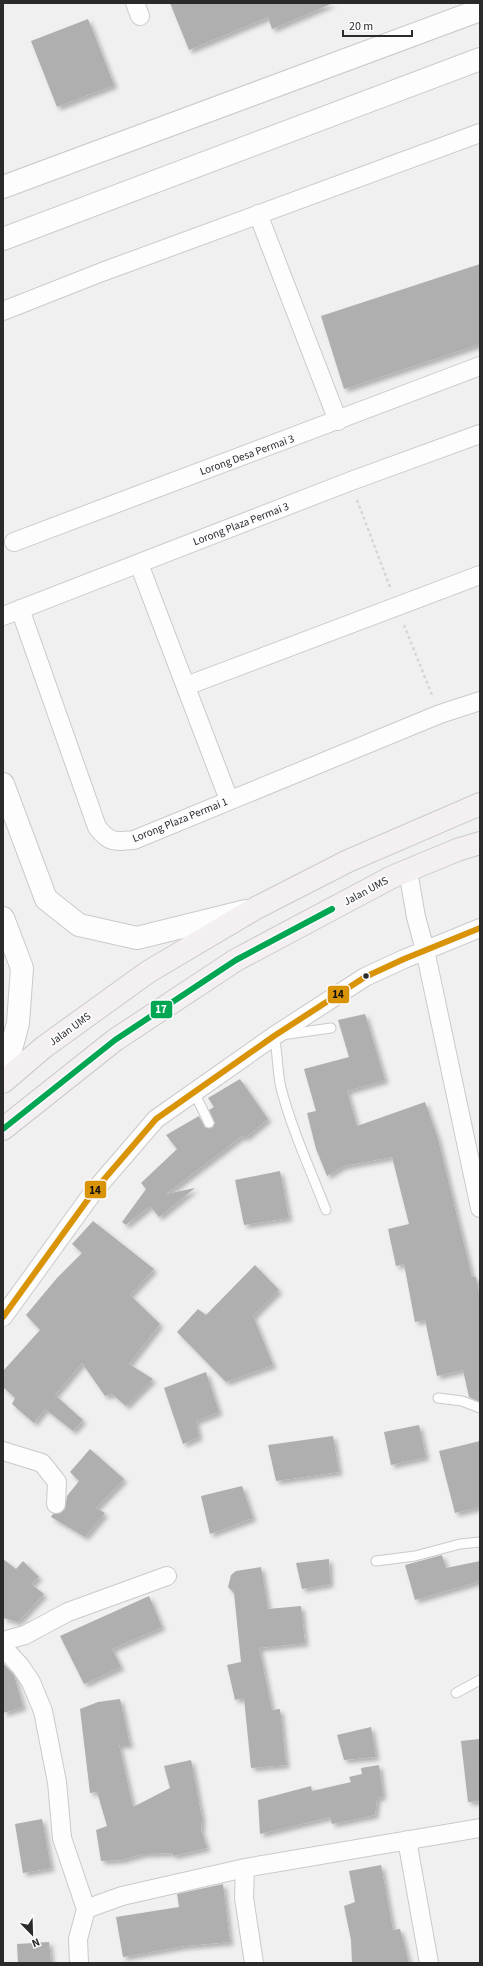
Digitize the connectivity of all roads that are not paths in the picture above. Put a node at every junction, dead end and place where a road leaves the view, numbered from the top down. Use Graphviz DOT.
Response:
graph roads {
  1 [pos="480,10"];
  2 [pos="480,59"];
  3 [pos="480,133"];
  4 [pos="3,187"];
  5 [pos="258,214"];
  6 [pos="3,239"];
  7 [pos="3,311"];
  8 [pos="480,366"];
  9 [pos="338,421"];
  10 [pos="480,434"];
  11 [pos="14,542"];
  12 [pos="139,564"];
  13 [pos="480,574"];
  14 [pos="20,609"];
  15 [pos="3,616"];
  16 [pos="186,686"];
  17 [pos="480,700"];
  18 [pos="3,784"];
  19 [pos="229,800"];
  20 [pos="480,804"];
  21 [pos="480,843"];
  22 [pos="408,871"];
  23 [pos="256,908"];
  24 [pos="3,918"];
  25 [pos="480,928"];
  26 [pos="425,950"];
  27 [pos="331,1028"];
  28 [pos="274,1036"];
  29 [pos="3,1081"];
  30 [pos="194,1092"];
  31 [pos="210,1123"];
  32 [pos="3,1129"];
  33 [pos="480,1208"];
  34 [pos="326,1210"];
  35 [pos="3,1317"];
  36 [pos="438,1398"];
  37 [pos="480,1408"];
  38 [pos="3,1451"];
  39 [pos="56,1504"];
  40 [pos="480,1542"];
  41 [pos="376,1561"];
  42 [pos="167,1576"];
  43 [pos="3,1641"];
  44 [pos="3,1647"];
  45 [pos="480,1680"];
  46 [pos="456,1693"];
  47 [pos="480,1828"];
  48 [pos="407,1840"];
  49 [pos="244,1868"];
  50 [pos="86,1910"];
  51 [pos="79,1963"];
  52 [pos="254,1963"];
  53 [pos="429,1963"];
  1 -- 4 [label="street"];
  2 -- 6 [label="street"];
  3 -- 5 [label="street"];
  5 -- 7 [label="street"];
  5 -- 9 [label="street"];
  8 -- 9 [label="street, Lorong Desa Permai 3"];
  9 -- 11 [label="street, Lorong Desa Permai 3"];
  10 -- 12 [label="street, Lorong Plaza Permai 3"];
  12 -- 14 [label="street, Lorong Plaza Permai 3"];
  12 -- 16 [label="street"];
  13 -- 16 [label="street"];
  14 -- 15 [label="street, Lorong Plaza Permai 3"];
  14 -- 19 [label="street, Lorong Plaza Permai 1"];
  16 -- 19 [label="street"];
  17 -- 19 [label="street, Lorong Plaza Permai 1"];
  18 -- 23 [label="street"];
  20 -- 23 [label="highway, Jalan UMS"];
  21 -- 22 [label="highway, Jalan UMS"];
  22 -- 26 [label="street"];
  22 -- 32 [label="highway, Jalan UMS"];
  23 -- 29 [label="highway, Jalan UMS"];
  24 -- 29 [label="street"];
  25 -- 26 [label="street"];
  26 -- 28 [label="street"];
  26 -- 33 [label="street"];
  27 -- 28 [label="lane"];
  28 -- 30 [label="street"];
  28 -- 34 [label="lane"];
  30 -- 31 [label="lane"];
  30 -- 35 [label="street"];
  36 -- 37 [label="lane"];
  38 -- 39 [label="street"];
  40 -- 41 [label="lane"];
  42 -- 43 [label="street"];
  44 -- 50 [label="street"];
  45 -- 46 [label="lane"];
  47 -- 48 [label="street"];
  48 -- 49 [label="street"];
  48 -- 53 [label="street"];
  49 -- 50 [label="street"];
  49 -- 52 [label="street"];
  50 -- 51 [label="street"];
}
